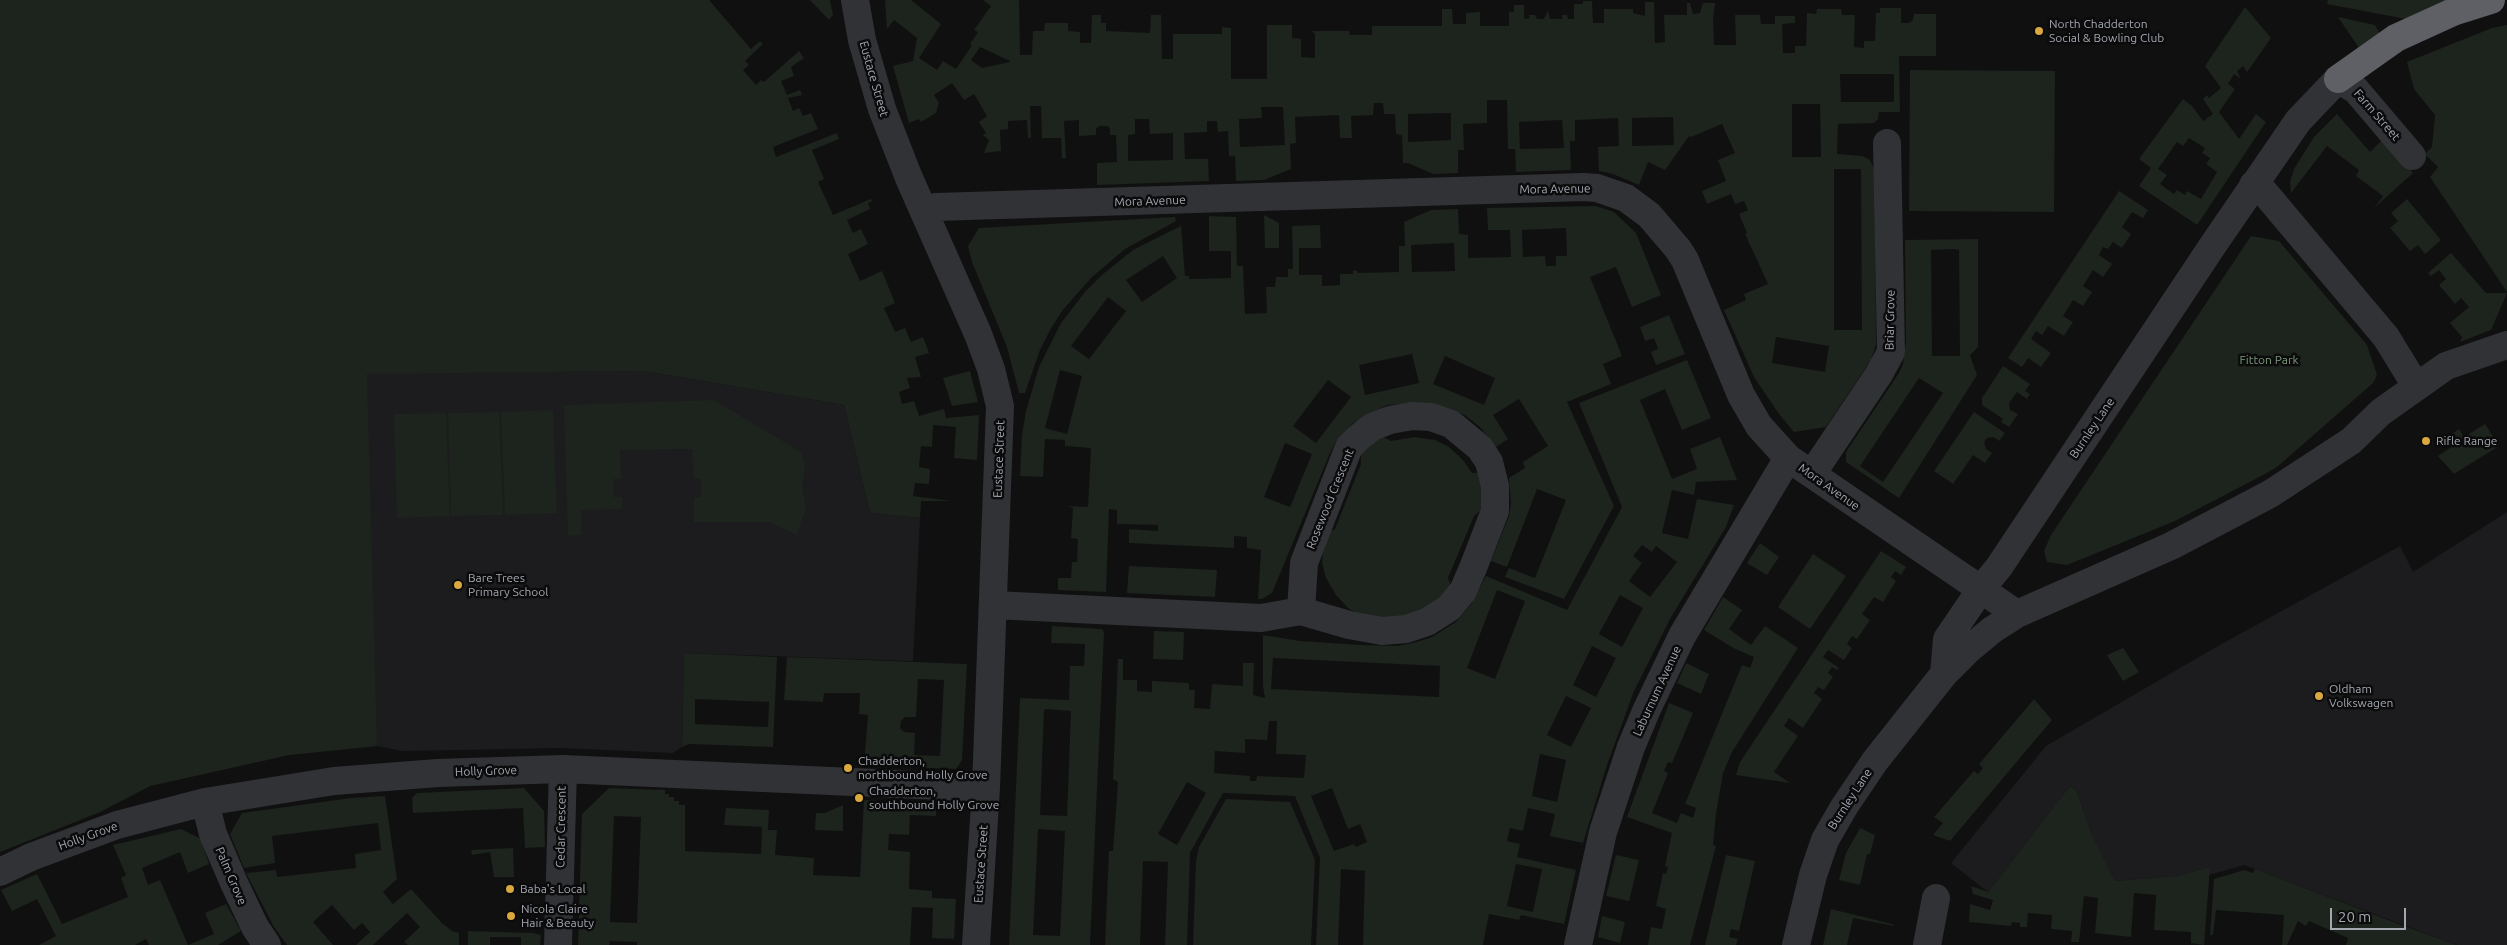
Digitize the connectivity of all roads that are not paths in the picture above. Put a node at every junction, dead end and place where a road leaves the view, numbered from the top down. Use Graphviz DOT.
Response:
graph roads {
  1 [pos="855,0"];
  2 [pos="2491,0"];
  3 [pos="2338,80"];
  4 [pos="1887,143"];
  5 [pos="2412,156"];
  6 [pos="2253,185"];
  7 [pos="924,212"];
  8 [pos="2506,345"];
  9 [pos="2416,386"];
  10 [pos="1788,458"];
  11 [pos="1812,474"];
  12 [pos="1999,567"];
  13 [pos="1981,589"];
  14 [pos="994,605"];
  15 [pos="1301,611"];
  16 [pos="2017,614"];
  17 [pos="1944,674"];
  18 [pos="563,769"];
  19 [pos="986,788"];
  20 [pos="205,802"];
  21 [pos="0,872"];
  22 [pos="1936,898"];
  23 [pos="267,945"];
  24 [pos="558,945"];
  25 [pos="976,945"];
  26 [pos="1578,945"];
  27 [pos="1796,945"];
  28 [pos="1927,945"];
  1 -- 7 [label="street, Eustace Street"];
  2 -- 3 [label="highway"];
  3 -- 5 [label="street, Farm Street"];
  3 -- 6 [label="street, Burnley Lane"];
  4 -- 11 [label="street, Briar Grove"];
  6 -- 9 [label="street"];
  6 -- 12 [label="street, Burnley Lane"];
  7 -- 10 [label="street, Mora Avenue"];
  7 -- 14 [label="street, Eustace Street"];
  8 -- 9 [label="street, Burnley Lane"];
  9 -- 16 [label="street, Burnley Lane"];
  10 -- 11 [label="street, Mora Avenue"];
  10 -- 26 [label="street, Laburnum Avenue"];
  11 -- 13 [label="street, Mora Avenue"];
  12 -- 13 [label="street, Burnley Lane"];
  12 -- 16 [label="street"];
  13 -- 16 [label="street, Mora Avenue"];
  13 -- 17 [label="street, Burnley Lane"];
  14 -- 15 [label="street, Rosewood Crescent"];
  14 -- 19 [label="street, Eustace Street"];
  15 -- 15 [label="street, Rosewood Crescent"];
  16 -- 17 [label="street, Burnley Lane"];
  17 -- 27 [label="street, Burnley Lane"];
  18 -- 19 [label="street, Holly Grove"];
  18 -- 20 [label="street, Holly Grove"];
  18 -- 24 [label="street, Cedar Crescent"];
  19 -- 25 [label="street, Eustace Street"];
  20 -- 21 [label="street, Holly Grove"];
  20 -- 23 [label="street, Palm Grove"];
  22 -- 28 [label="street"];
}
